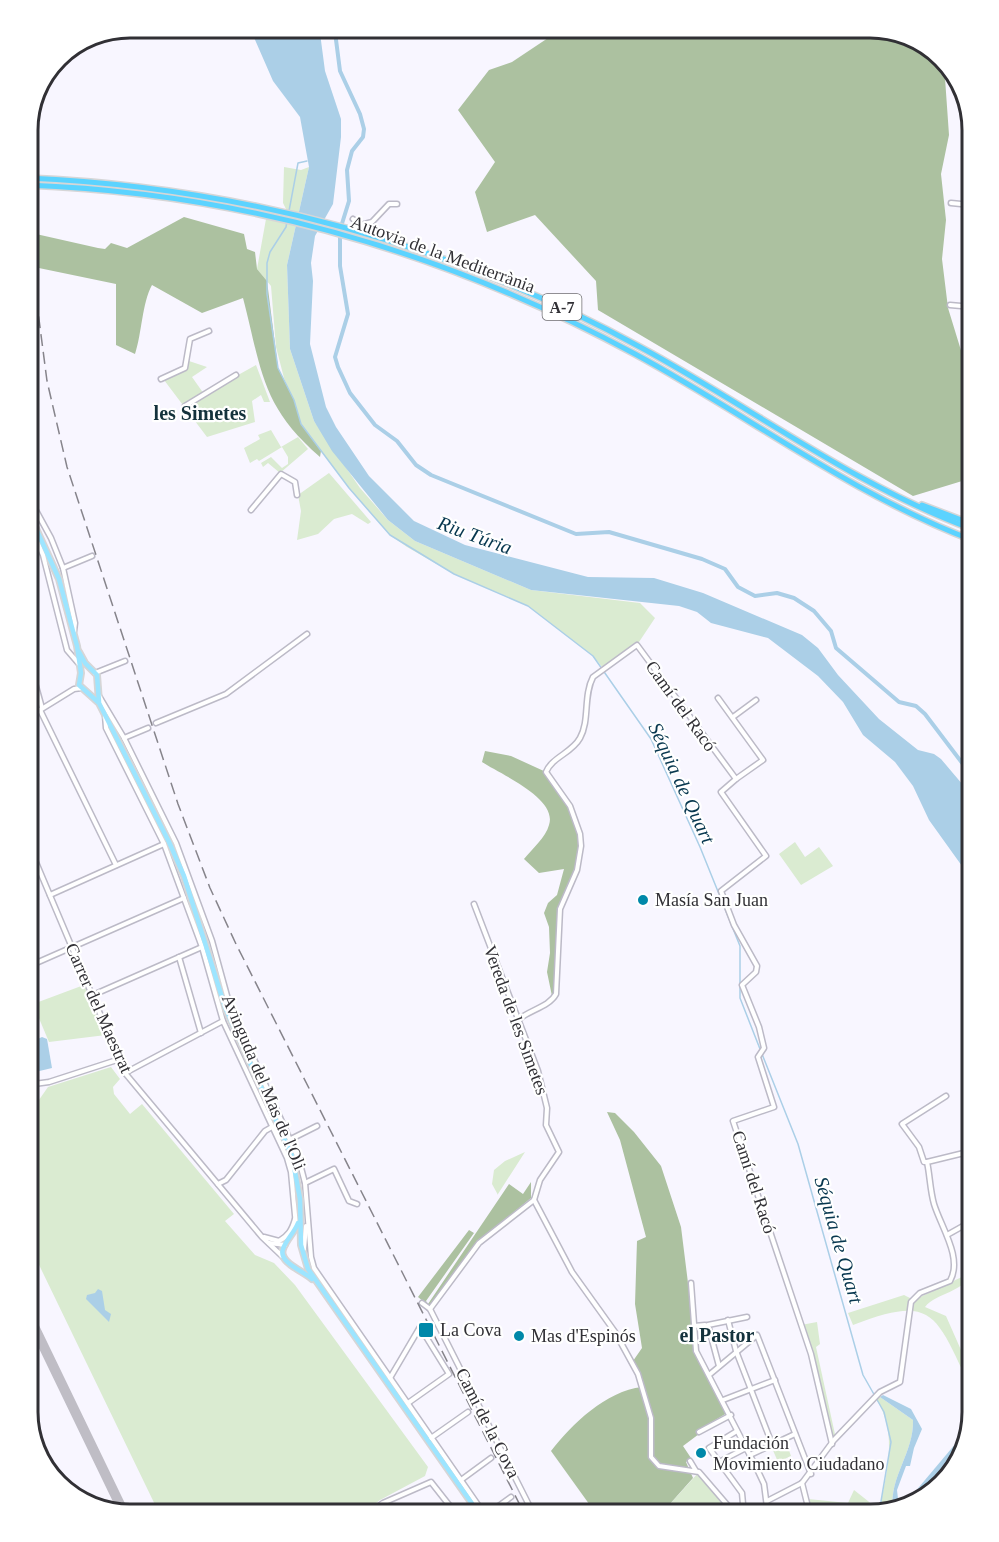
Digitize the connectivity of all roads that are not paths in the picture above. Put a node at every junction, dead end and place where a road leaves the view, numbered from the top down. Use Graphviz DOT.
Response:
graph roads {
  1 [pos="38,179"];
  2 [pos="38,187"];
  3 [pos="951,203"];
  4 [pos="397,204"];
  5 [pos="962,204"];
  6 [pos="240,206"];
  7 [pos="353,219"];
  8 [pos="374,239"];
  9 [pos="950,305"];
  10 [pos="962,306"];
  11 [pos="209,332"];
  12 [pos="236,375"];
  13 [pos="161,379"];
  14 [pos="185,406"];
  15 [pos="297,495"];
  16 [pos="901,499"];
  17 [pos="251,510"];
  18 [pos="38,514"];
  19 [pos="962,520"];
  20 [pos="962,526"];
  21 [pos="38,532"];
  22 [pos="962,535"];
  23 [pos="38,546"];
  24 [pos="92,556"];
  25 [pos="63,568"];
  26 [pos="307,634"];
  27 [pos="74,635"];
  28 [pos="77,646"];
  29 [pos="125,661"];
  30 [pos="80,665"];
  31 [pos="81,673"];
  32 [pos="94,674"];
  33 [pos="78,682"];
  34 [pos="96,685"];
  35 [pos="74,689"];
  36 [pos="85,689"];
  37 [pos="98,694"];
  38 [pos="38,695"];
  39 [pos="718,698"];
  40 [pos="756,700"];
  41 [pos="99,703"];
  42 [pos="41,709"];
  43 [pos="38,711"];
  44 [pos="105,714"];
  45 [pos="733,717"];
  46 [pos="156,723"];
  47 [pos="148,728"];
  48 [pos="124,738"];
  49 [pos="736,779"];
  50 [pos="164,844"];
  51 [pos="37,865"];
  52 [pos="116,865"];
  53 [pos="50,895"];
  54 [pos="184,898"];
  55 [pos="474,904"];
  56 [pos="72,947"];
  57 [pos="202,947"];
  58 [pos="179,957"];
  59 [pos="37,962"];
  60 [pos="93,995"];
  61 [pos="518,1020"];
  62 [pos="223,1021"];
  63 [pos="201,1033"];
  64 [pos="120,1059"];
  65 [pos="125,1073"];
  66 [pos="37,1084"];
  67 [pos="946,1096"];
  68 [pos="317,1126"];
  69 [pos="272,1127"];
  70 [pos="291,1139"];
  71 [pos="962,1153"];
  72 [pos="927,1162"];
  73 [pos="305,1183"];
  74 [pos="218,1184"];
  75 [pos="534,1200"];
  76 [pos="357,1204"];
  77 [pos="295,1210"];
  78 [pos="300,1218"];
  79 [pos="307,1222"];
  80 [pos="962,1226"];
  81 [pos="296,1230"];
  82 [pos="947,1234"];
  83 [pos="262,1237"];
  84 [pos="267,1242"];
  85 [pos="286,1244"];
  86 [pos="302,1247"];
  87 [pos="282,1256"];
  88 [pos="304,1258"];
  89 [pos="293,1265"];
  90 [pos="308,1269"];
  91 [pos="316,1282"];
  92 [pos="691,1283"];
  93 [pos="327,1288"];
  94 [pos="422,1303"];
  95 [pos="430,1308"];
  96 [pos="747,1317"];
  97 [pos="728,1320"];
  98 [pos="707,1325"];
  99 [pos="694,1326"];
  100 [pos="736,1352"];
  101 [pos="719,1366"];
  102 [pos="709,1375"];
  103 [pos="390,1378"];
  104 [pos="775,1380"];
  105 [pos="751,1389"];
  106 [pos="723,1400"];
  107 [pos="408,1403"];
  108 [pos="468,1412"];
  109 [pos="731,1415"];
  110 [pos="737,1431"];
  111 [pos="699,1432"];
  112 [pos="795,1434"];
  113 [pos="431,1438"];
  114 [pos="772,1444"];
  115 [pos="831,1444"];
  116 [pos="746,1448"];
  117 [pos="750,1455"];
  118 [pos="491,1458"];
  119 [pos="690,1461"];
  120 [pos="719,1462"];
  121 [pos="698,1472"];
  122 [pos="811,1474"];
  123 [pos="461,1480"];
  124 [pos="802,1483"];
  125 [pos="511,1497"];
  126 [pos="767,1501"];
  127 [pos="382,1504"];
  128 [pos="448,1504"];
  129 [pos="472,1504"];
  130 [pos="478,1504"];
  131 [pos="501,1504"];
  132 [pos="528,1504"];
  133 [pos="726,1504"];
  134 [pos="743,1504"];
  135 [pos="767,1504"];
  136 [pos="807,1504"];
  1 -- 6 [label="highway, Autovia de la Mediterrània / A-7"];
  2 -- 6 [label="highway, Autovia de la Mediterrània / A-7"];
  3 -- 5 [label="street"];
  4 -- 7 [label="street"];
  6 -- 8 [label="highway, Autovia de la Mediterrània / A-7"];
  8 -- 16 [label="highway, Autovia de la Mediterrània / A-7"];
  8 -- 22 [label="highway, Autovia de la Mediterrània / A-7"];
  9 -- 10 [label="street"];
  11 -- 13 [label="street"];
  12 -- 14 [label="street"];
  15 -- 17 [label="street"];
  16 -- 19 [label="highway"];
  16 -- 20 [label="highway, Autovia de la Mediterrània / A-7"];
  18 -- 25 [label="street"];
  21 -- 27 [label="main road"];
  23 -- 30 [label="street"];
  24 -- 25 [label="street"];
  25 -- 27 [label="street"];
  26 -- 46 [label="street"];
  27 -- 28 [label="main road"];
  28 -- 30 [label="main road"];
  28 -- 32 [label="main road"];
  29 -- 32 [label="street"];
  30 -- 31 [label="main road"];
  31 -- 32 [label="main road"];
  31 -- 33 [label="main road"];
  32 -- 34 [label="main road"];
  33 -- 35 [label="street"];
  33 -- 36 [label="main road"];
  34 -- 36 [label="main road"];
  34 -- 37 [label="main road"];
  35 -- 36 [label="street"];
  35 -- 42 [label="street"];
  36 -- 41 [label="main road"];
  37 -- 41 [label="main road"];
  37 -- 48 [label="street, Avinguda del Mas de l'Oli"];
  38 -- 42 [label="street"];
  39 -- 45 [label="street"];
  40 -- 45 [label="street"];
  41 -- 44 [label="main road"];
  42 -- 43 [label="street"];
  42 -- 52 [label="street"];
  44 -- 50 [label="street, Avinguda del Mas de l'Oli"];
  44 -- 78 [label="main road"];
  45 -- 49 [label="street"];
  47 -- 48 [label="street"];
  48 -- 70 [label="street, Avinguda del Mas de l'Oli"];
  49 -- 61 [label="street, Camí del Racó"];
  49 -- 115 [label="street, Camí del Racó"];
  50 -- 52 [label="street"];
  50 -- 54 [label="street, Avinguda del Mas de l'Oli"];
  51 -- 53 [label="street, Carrer del Maestrat"];
  52 -- 53 [label="street"];
  53 -- 56 [label="street, Carrer del Maestrat"];
  54 -- 56 [label="street"];
  54 -- 57 [label="street, Avinguda del Mas de l'Oli"];
  55 -- 61 [label="street, Vereda de les Simetes"];
  56 -- 59 [label="street"];
  56 -- 60 [label="street, Carrer del Maestrat"];
  57 -- 58 [label="street"];
  57 -- 62 [label="street, Avinguda del Mas de l'Oli"];
  58 -- 60 [label="street"];
  58 -- 63 [label="street"];
  60 -- 64 [label="street, Carrer del Maestrat"];
  61 -- 75 [label="street, Vereda de les Simetes"];
  62 -- 63 [label="street"];
  62 -- 69 [label="street, Avinguda del Mas de l'Oli"];
  63 -- 65 [label="street"];
  64 -- 65 [label="street, Carrer del Maestrat"];
  64 -- 66 [label="street"];
  65 -- 74 [label="street, Carrer del Maestrat"];
  67 -- 72 [label="street"];
  68 -- 70 [label="street"];
  69 -- 74 [label="street"];
  69 -- 77 [label="street, Avinguda del Mas de l'Oli"];
  70 -- 73 [label="street, Avinguda del Mas de l'Oli"];
  71 -- 72 [label="street"];
  72 -- 82 [label="street"];
  73 -- 76 [label="street"];
  73 -- 79 [label="street, Avinguda del Mas de l'Oli"];
  74 -- 83 [label="street, Carrer del Maestrat"];
  75 -- 95 [label="street"];
  75 -- 121 [label="street"];
  77 -- 81 [label="street, Avinguda del Mas de l'Oli"];
  77 -- 83 [label="street"];
  78 -- 81 [label="main road"];
  78 -- 86 [label="main road"];
  79 -- 86 [label="street"];
  79 -- 93 [label="street, Avinguda del Mas de l'Oli"];
  80 -- 82 [label="street"];
  81 -- 85 [label="main road"];
  82 -- 115 [label="street"];
  83 -- 84 [label="street, Carrer del Maestrat"];
  84 -- 85 [label="street"];
  84 -- 87 [label="street, Carrer del Maestrat"];
  85 -- 86 [label="main road"];
  85 -- 87 [label="main road"];
  86 -- 88 [label="main road"];
  87 -- 89 [label="main road"];
  88 -- 89 [label="main road"];
  88 -- 90 [label="main road"];
  89 -- 91 [label="main road"];
  90 -- 91 [label="main road"];
  90 -- 93 [label="street"];
  91 -- 129 [label="main road"];
  92 -- 99 [label="street"];
  93 -- 103 [label="street, Avinguda del Mas de l'Oli"];
  94 -- 95 [label="street"];
  95 -- 132 [label="street, Camí de la Cova"];
  96 -- 97 [label="street"];
  97 -- 98 [label="street"];
  97 -- 100 [label="street"];
  98 -- 99 [label="street"];
  98 -- 101 [label="street"];
  99 -- 102 [label="street"];
  100 -- 101 [label="street"];
  100 -- 104 [label="street"];
  100 -- 105 [label="street"];
  101 -- 102 [label="street"];
  102 -- 106 [label="street"];
  103 -- 107 [label="street, Avinguda del Mas de l'Oli"];
  103 -- 107 [label="street"];
  104 -- 105 [label="street"];
  104 -- 112 [label="street"];
  105 -- 106 [label="street"];
  105 -- 114 [label="street"];
  106 -- 109 [label="street"];
  107 -- 113 [label="street, Avinguda del Mas de l'Oli"];
  108 -- 113 [label="street"];
  109 -- 110 [label="street"];
  109 -- 111 [label="street"];
  110 -- 116 [label="street"];
  110 -- 120 [label="street"];
  112 -- 114 [label="street"];
  112 -- 122 [label="street"];
  113 -- 123 [label="street, Avinguda del Mas de l'Oli"];
  114 -- 117 [label="street"];
  115 -- 122 [label="street"];
  116 -- 117 [label="street"];
  116 -- 120 [label="street"];
  117 -- 126 [label="street"];
  118 -- 123 [label="street"];
  119 -- 121 [label="street"];
  120 -- 134 [label="street"];
  121 -- 133 [label="street"];
  122 -- 124 [label="street"];
  123 -- 130 [label="street, Avinguda del Mas de l'Oli"];
  124 -- 126 [label="street"];
  124 -- 136 [label="street"];
  125 -- 131 [label="street"];
  126 -- 135 [label="street"];
  127 -- 128 [label="street"];
}
